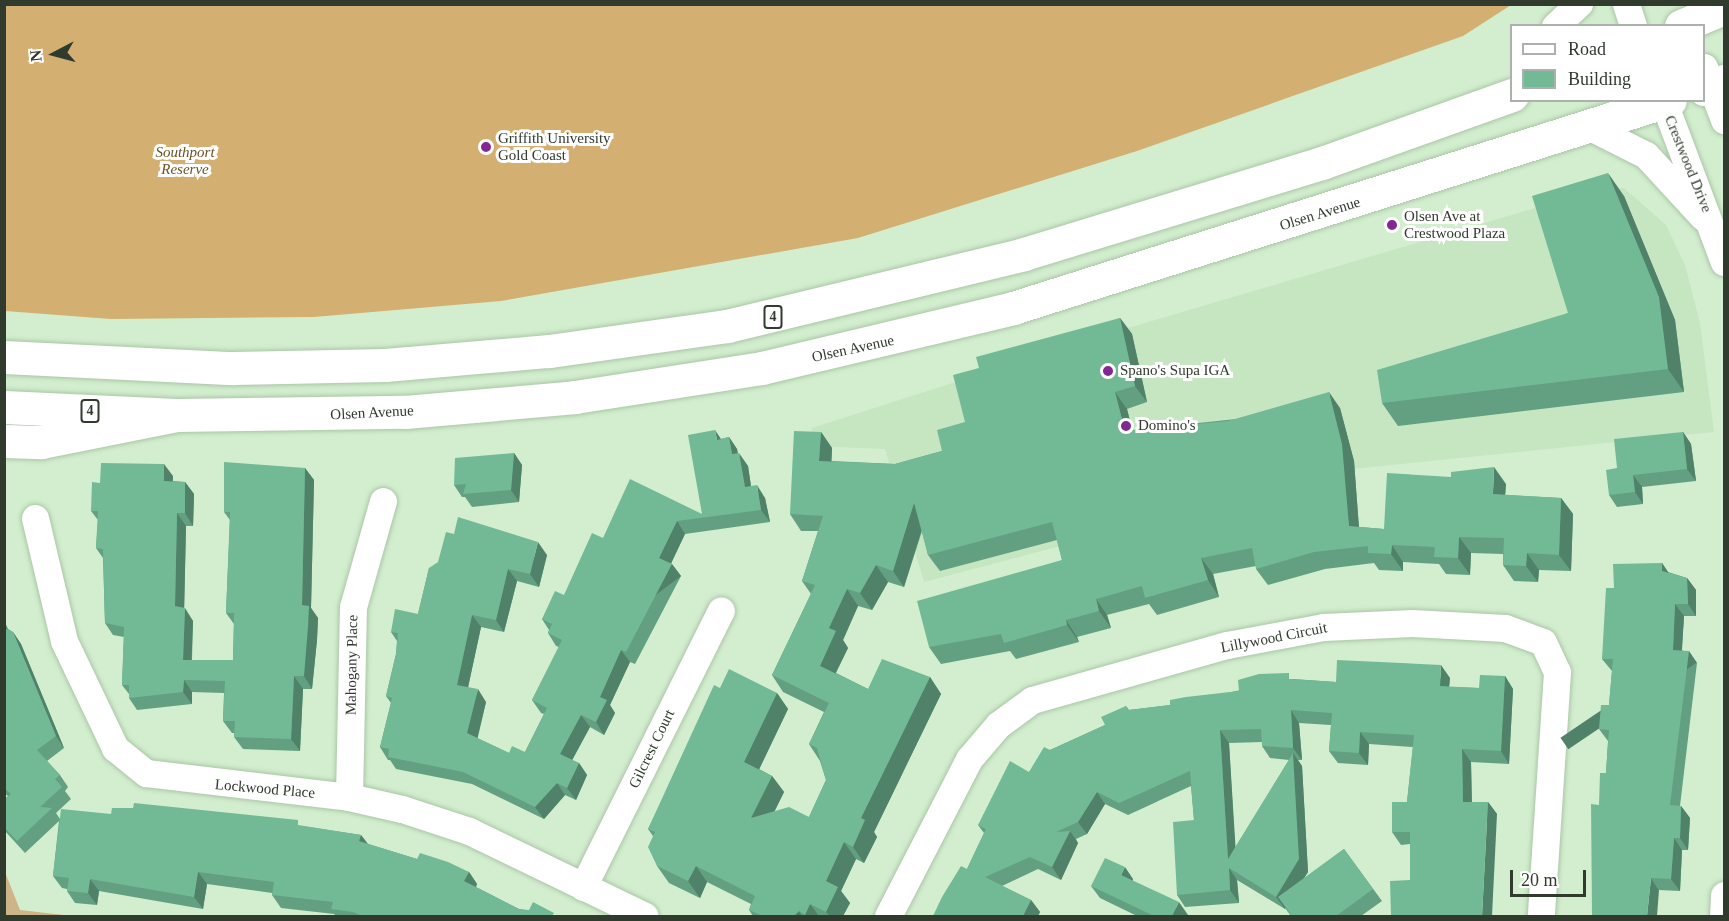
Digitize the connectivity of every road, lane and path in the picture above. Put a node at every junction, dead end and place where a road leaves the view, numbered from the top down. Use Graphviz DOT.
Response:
graph roads {
  1 [pos="1579,4"];
  2 [pos="1626,4"];
  3 [pos="1725,8"];
  4 [pos="1681,20"];
  5 [pos="1557,24"];
  6 [pos="1632,24"];
  7 [pos="1711,81"];
  8 [pos="1510,96"];
  9 [pos="1663,102"];
  10 [pos="1666,102"];
  11 [pos="1725,120"];
  12 [pos="1592,128"];
  13 [pos="1713,229"];
  14 [pos="1725,262"];
  15 [pos="4,357"];
  16 [pos="4,407"];
  17 [pos="177,415"];
  18 [pos="4,441"];
  19 [pos="383,501"];
  20 [pos="35,518"];
  21 [pos="721,610"];
  22 [pos="349,797"];
  23 [pos="583,887"];
  24 [pos="1725,895"];
  25 [pos="645,916"];
  26 [pos="888,916"];
  27 [pos="1541,916"];
  28 [pos="1723,916"];
  1 -- 5 [label="street"];
  2 -- 6 [label="street"];
  3 -- 4 [label="main road"];
  7 -- 11 [label="street"];
  8 -- 15 [label="main road, 4"];
  9 -- 12 [label="main road, Olsen Avenue / 4"];
  10 -- 13 [label="street, Crestwood Drive"];
  12 -- 13 [label="street"];
  12 -- 17 [label="main road, Olsen Avenue / 4"];
  13 -- 14 [label="street, Crestwood Drive"];
  16 -- 17 [label="main road, Olsen Avenue / 4"];
  17 -- 18 [label="main road"];
  19 -- 22 [label="street, Mahogany Place"];
  20 -- 22 [label="street, Lockwood Place"];
  21 -- 23 [label="street, Gilcrest Court"];
  22 -- 23 [label="street, Lockwood Place"];
  23 -- 25 [label="street, Lockwood Place"];
  24 -- 28 [label="street"];
  26 -- 27 [label="street, Lillywood Circuit"];
}
